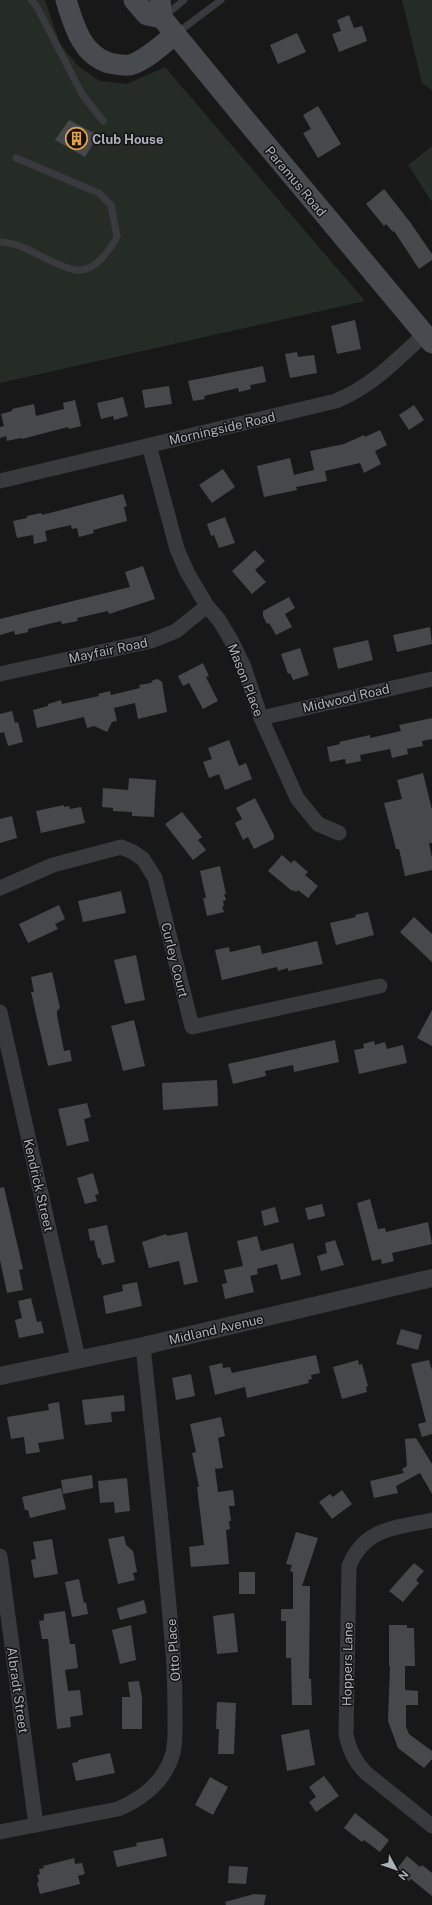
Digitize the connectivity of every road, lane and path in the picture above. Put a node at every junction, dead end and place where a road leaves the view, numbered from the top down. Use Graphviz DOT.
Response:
graph roads {
  1 [pos="31,0"];
  2 [pos="66,0"];
  3 [pos="134,0"];
  4 [pos="184,0"];
  5 [pos="221,0"];
  6 [pos="225,0"];
  7 [pos="161,9"];
  8 [pos="176,34"];
  9 [pos="103,121"];
  10 [pos="16,158"];
  11 [pos="0,242"];
  12 [pos="428,339"];
  13 [pos="149,445"];
  14 [pos="0,481"];
  15 [pos="207,606"];
  16 [pos="0,674"];
  17 [pos="432,679"];
  18 [pos="261,718"];
  19 [pos="339,833"];
  20 [pos="0,888"];
  21 [pos="380,986"];
  22 [pos="0,1012"];
  23 [pos="432,1278"];
  24 [pos="143,1346"];
  25 [pos="78,1358"];
  26 [pos="0,1376"];
  27 [pos="432,1520"];
  28 [pos="0,1556"];
  29 [pos="36,1825"];
  30 [pos="432,1826"];
  31 [pos="0,1832"];
  1 -- 9 [label="lane"];
  2 -- 8 [label="main road"];
  3 -- 7 [label="main road, Paramus Road"];
  4 -- 7 [label="lane"];
  5 -- 6 [label="lane"];
  5 -- 8 [label="lane"];
  7 -- 8 [label="main road, Paramus Road"];
  8 -- 12 [label="main road, Paramus Road"];
  10 -- 11 [label="lane"];
  12 -- 13 [label="street, Morningside Road"];
  13 -- 14 [label="street, Morningside Road"];
  13 -- 15 [label="street, Mason Place"];
  15 -- 16 [label="street, Mayfair Road"];
  15 -- 18 [label="street, Mason Place"];
  17 -- 18 [label="street, Midwood Road"];
  18 -- 19 [label="street, Mason Place"];
  20 -- 21 [label="street, Curley Court"];
  22 -- 25 [label="street, Kendrick Street"];
  23 -- 24 [label="street, Midland Avenue"];
  24 -- 25 [label="street, Midland Avenue"];
  24 -- 29 [label="street, Otto Place"];
  25 -- 26 [label="street, Midland Avenue"];
  27 -- 30 [label="street, Hoppers Lane"];
  28 -- 29 [label="street, Albradt Street"];
  29 -- 31 [label="street, Otto Place"];
}
